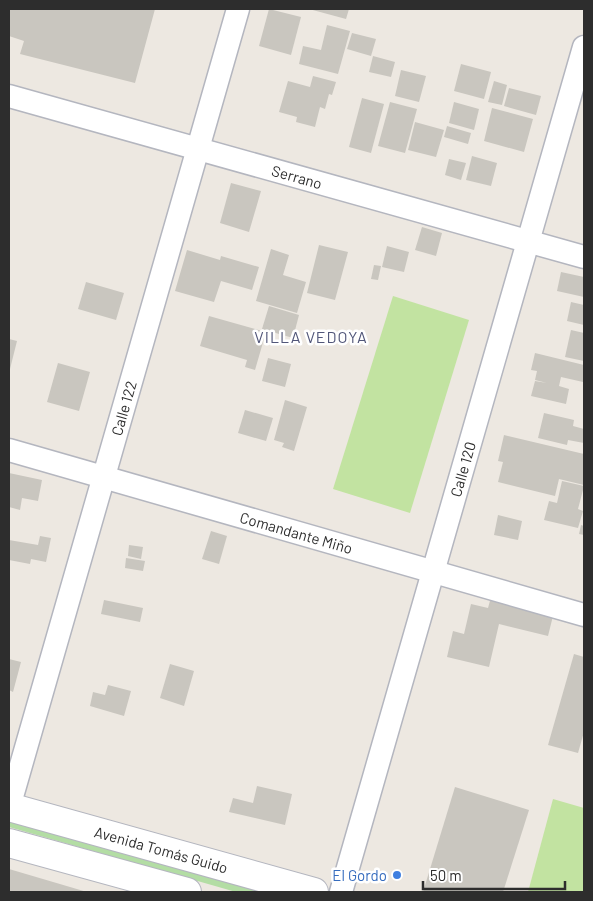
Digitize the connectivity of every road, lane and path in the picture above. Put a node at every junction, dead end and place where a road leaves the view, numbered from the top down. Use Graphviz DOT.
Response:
graph roads {
  1 [pos="238,9"];
  2 [pos="584,47"];
  3 [pos="9,96"];
  4 [pos="197,148"];
  5 [pos="527,241"];
  6 [pos="584,256"];
  7 [pos="9,450"];
  8 [pos="103,478"];
  9 [pos="433,572"];
  10 [pos="584,615"];
  11 [pos="9,807"];
  12 [pos="9,843"];
  13 [pos="187,892"];
  14 [pos="314,892"];
  15 [pos="341,892"];
  1 -- 4 [label="street, Calle 122"];
  2 -- 5 [label="street, Calle 120"];
  3 -- 4 [label="street, Serrano"];
  4 -- 5 [label="street, Serrano"];
  4 -- 8 [label="street, Calle 122"];
  5 -- 6 [label="street, Serrano"];
  5 -- 9 [label="street, Calle 120"];
  7 -- 8 [label="street, Comandante Miño"];
  8 -- 9 [label="street, Comandante Miño"];
  8 -- 11 [label="street, Calle 122"];
  9 -- 10 [label="street, Comandante Miño"];
  9 -- 15 [label="street, Calle 120"];
  11 -- 14 [label="main road, Avenida Tomás Guido"];
  12 -- 13 [label="main road"];
}
